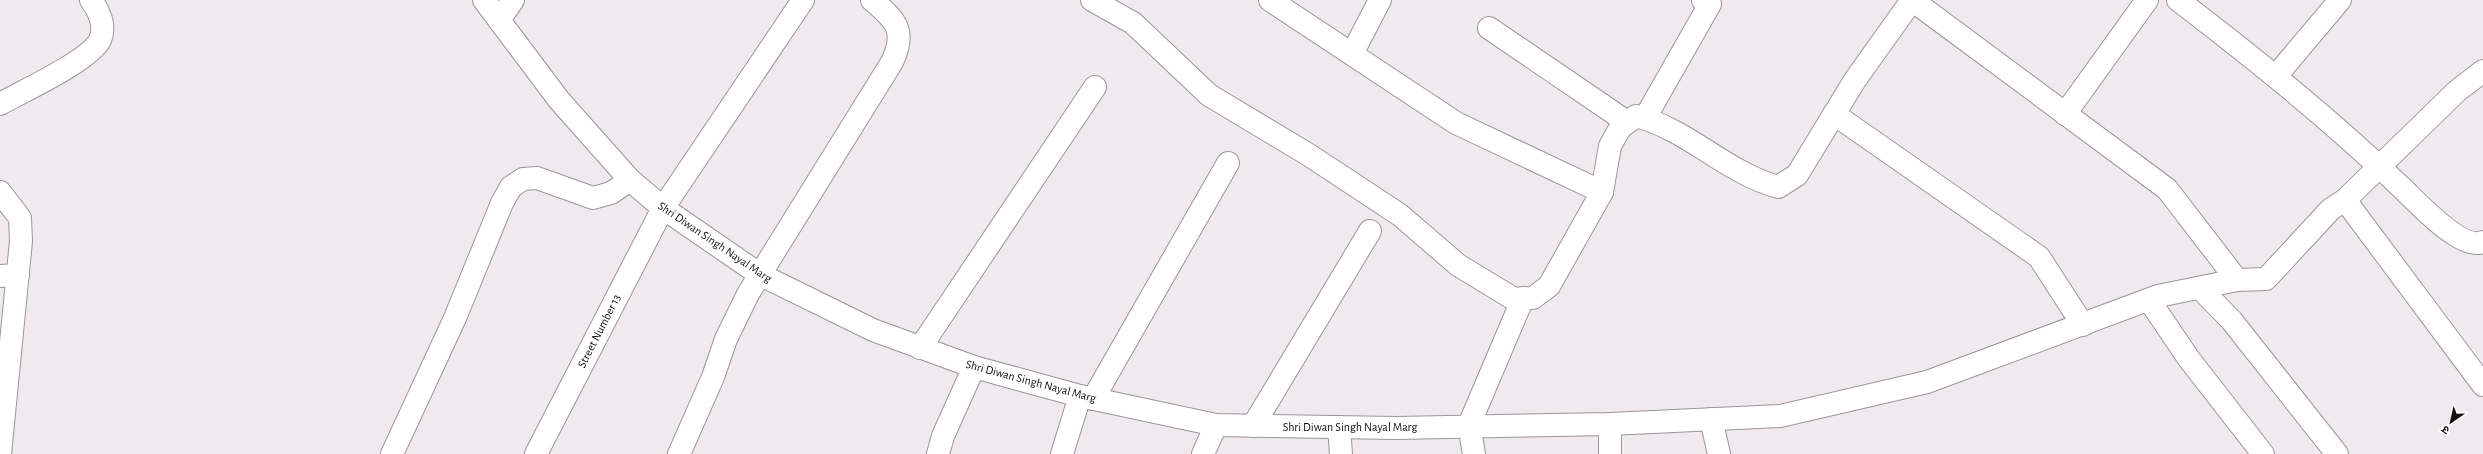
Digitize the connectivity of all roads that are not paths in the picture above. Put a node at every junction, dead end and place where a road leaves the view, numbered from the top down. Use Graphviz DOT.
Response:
graph roads {
  1 [pos="90,0"];
  2 [pos="484,0"];
  3 [pos="513,0"];
  4 [pos="803,0"];
  5 [pos="872,0"];
  6 [pos="1092,0"];
  7 [pos="1270,0"];
  8 [pos="1380,0"];
  9 [pos="1703,0"];
  10 [pos="1912,0"];
  11 [pos="2147,0"];
  12 [pos="2178,0"];
  13 [pos="2340,0"];
  14 [pos="499,20"];
  15 [pos="1489,28"];
  16 [pos="1352,54"];
  17 [pos="2483,71"];
  18 [pos="2276,76"];
  19 [pos="1095,87"];
  20 [pos="0,104"];
  21 [pos="1834,114"];
  22 [pos="2065,114"];
  23 [pos="1636,120"];
  24 [pos="1228,164"];
  25 [pos="2380,166"];
  26 [pos="630,180"];
  27 [pos="0,192"];
  28 [pos="1602,192"];
  29 [pos="2345,200"];
  30 [pos="663,208"];
  31 [pos="1370,231"];
  32 [pos="2483,242"];
  33 [pos="759,274"];
  34 [pos="9,276"];
  35 [pos="2237,280"];
  36 [pos="2200,288"];
  37 [pos="1523,298"];
  38 [pos="2149,300"];
  39 [pos="2083,325"];
  40 [pos="920,348"];
  41 [pos="974,367"];
  42 [pos="2483,385"];
  43 [pos="1086,397"];
  44 [pos="1711,419"];
  45 [pos="1610,424"];
  46 [pos="1216,425"];
  47 [pos="1469,425"];
  48 [pos="1252,426"];
  49 [pos="1338,427"];
  50 [pos="0,454"];
  51 [pos="392,454"];
  52 [pos="536,454"];
  53 [pos="679,454"];
  54 [pos="938,454"];
  55 [pos="1062,454"];
  56 [pos="1203,454"];
  57 [pos="1341,454"];
  58 [pos="1474,454"];
  59 [pos="1610,454"];
  60 [pos="1719,454"];
  61 [pos="2263,454"];
  62 [pos="2337,454"];
  1 -- 20 [label="street"];
  2 -- 14 [label="street, Shri Diwan Singh Nayal Marg"];
  3 -- 14 [label="street"];
  4 -- 30 [label="street, Street Number 13"];
  5 -- 33 [label="street"];
  6 -- 37 [label="street"];
  7 -- 16 [label="street"];
  8 -- 16 [label="street"];
  9 -- 23 [label="street"];
  10 -- 21 [label="street"];
  10 -- 22 [label="street"];
  11 -- 22 [label="street"];
  12 -- 18 [label="street"];
  13 -- 18 [label="street"];
  14 -- 26 [label="street, Shri Diwan Singh Nayal Marg"];
  15 -- 23 [label="street"];
  16 -- 28 [label="street"];
  17 -- 25 [label="street, Shri Diwan Singh Nayal Marg"];
  18 -- 25 [label="street"];
  19 -- 40 [label="street"];
  21 -- 23 [label="street"];
  21 -- 39 [label="street"];
  22 -- 35 [label="street"];
  23 -- 28 [label="street"];
  24 -- 43 [label="street"];
  25 -- 29 [label="street, Shri Diwan Singh Nayal Marg"];
  25 -- 32 [label="street"];
  26 -- 30 [label="street, Shri Diwan Singh Nayal Marg"];
  26 -- 51 [label="street"];
  27 -- 34 [label="street"];
  28 -- 37 [label="street"];
  29 -- 35 [label="street, Shri Diwan Singh Nayal Marg"];
  29 -- 42 [label="street"];
  30 -- 33 [label="street, Shri Diwan Singh Nayal Marg"];
  30 -- 52 [label="street, Street Number 13"];
  31 -- 48 [label="street"];
  33 -- 40 [label="street, Shri Diwan Singh Nayal Marg"];
  33 -- 53 [label="street"];
  34 -- 50 [label="street"];
  35 -- 36 [label="street, Shri Diwan Singh Nayal Marg"];
  36 -- 38 [label="street, Shri Diwan Singh Nayal Marg"];
  36 -- 62 [label="street"];
  37 -- 47 [label="street"];
  38 -- 39 [label="street, Shri Diwan Singh Nayal Marg"];
  38 -- 61 [label="street"];
  39 -- 44 [label="street, Shri Diwan Singh Nayal Marg"];
  40 -- 41 [label="street, Shri Diwan Singh Nayal Marg"];
  41 -- 43 [label="street, Shri Diwan Singh Nayal Marg"];
  41 -- 54 [label="street"];
  43 -- 46 [label="street, Shri Diwan Singh Nayal Marg"];
  43 -- 55 [label="street"];
  44 -- 45 [label="street, Shri Diwan Singh Nayal Marg"];
  44 -- 60 [label="street"];
  45 -- 47 [label="street, Shri Diwan Singh Nayal Marg"];
  45 -- 59 [label="street"];
  46 -- 48 [label="street, Shri Diwan Singh Nayal Marg"];
  46 -- 56 [label="street"];
  47 -- 49 [label="street, Shri Diwan Singh Nayal Marg"];
  47 -- 58 [label="street"];
  48 -- 49 [label="street, Shri Diwan Singh Nayal Marg"];
  49 -- 57 [label="street"];
}
